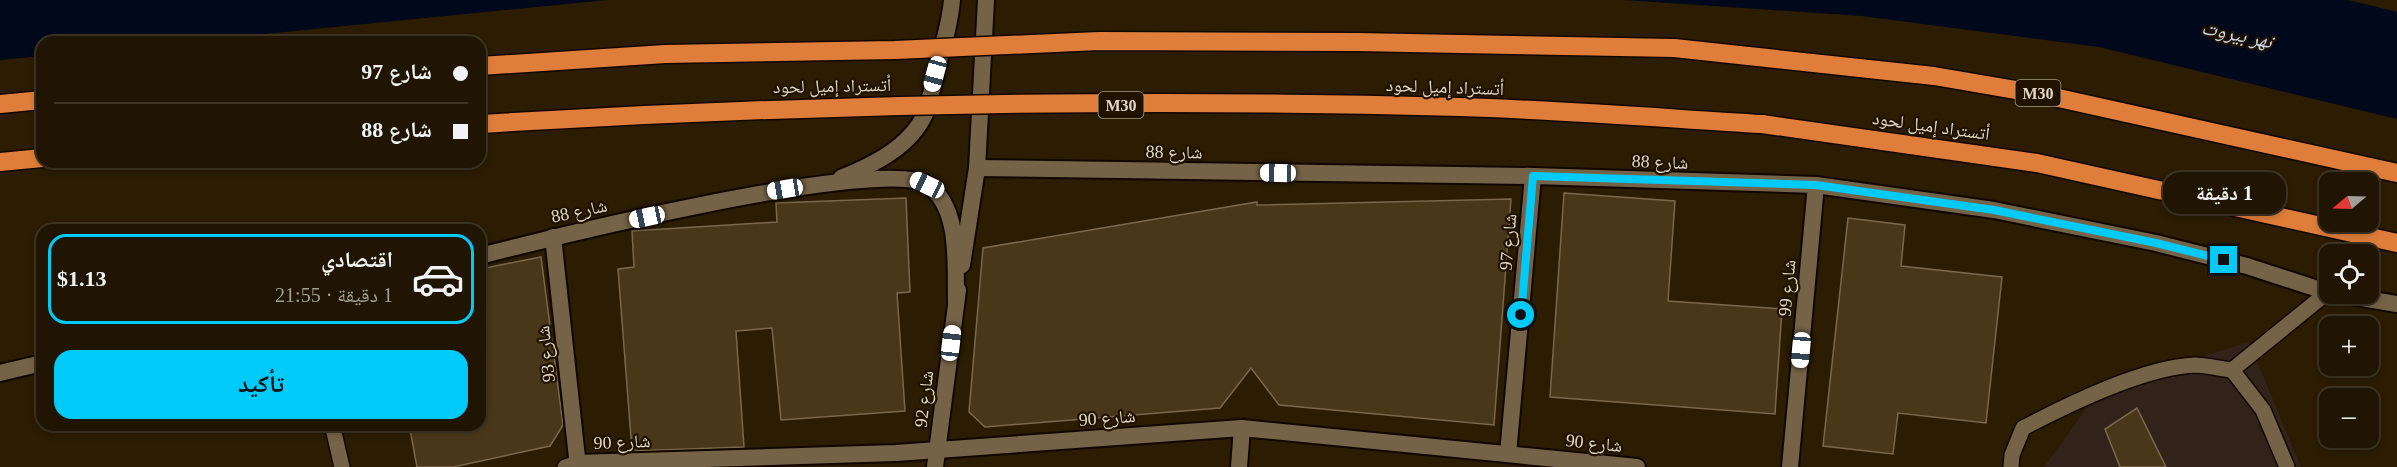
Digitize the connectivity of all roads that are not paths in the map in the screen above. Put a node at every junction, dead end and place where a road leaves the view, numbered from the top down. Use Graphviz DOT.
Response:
graph roads {
  1 [pos="986,7"];
  2 [pos="952,8"];
  3 [pos="486,66"];
  4 [pos="36,101"];
  5 [pos="0,104"];
  6 [pos="486,124"];
  7 [pos="36,159"];
  8 [pos="0,162"];
  9 [pos="977,168"];
  10 [pos="2397,173"];
  11 [pos="1533,176"];
  12 [pos="829,182"];
  13 [pos="1816,185"];
  14 [pos="553,237"];
  15 [pos="2397,243"];
  16 [pos="486,254"];
  17 [pos="2319,289"];
  18 [pos="956,301"];
  19 [pos="2379,301"];
  20 [pos="2319,303"];
  21 [pos="2397,304"];
  22 [pos="36,364"];
  23 [pos="2232,370"];
  24 [pos="0,373"];
  25 [pos="1242,428"];
  26 [pos="334,431"];
  27 [pos="937,449"];
  28 [pos="1508,454"];
  29 [pos="573,466"];
  30 [pos="342,467"];
  31 [pos="935,467"];
  32 [pos="1239,467"];
  33 [pos="1637,467"];
  34 [pos="1790,467"];
  35 [pos="2011,467"];
  36 [pos="2287,467"];
  1 -- 9 [label="street"];
  2 -- 12 [label="street"];
  3 -- 10 [label="highway, أتستراد إميل لحود / M30, bridge"];
  4 -- 5 [label="highway"];
  6 -- 15 [label="highway, أتستراد إميل لحود / M30, bridge"];
  7 -- 8 [label="highway"];
  9 -- 11 [label="street, شارع 88"];
  9 -- 18 [label="street"];
  11 -- 13 [label="street, شارع 88"];
  11 -- 28 [label="street, شارع 97"];
  12 -- 14 [label="street, شارع 88"];
  12 -- 18 [label="street"];
  13 -- 17 [label="street, شارع 88"];
  13 -- 34 [label="street, شارع 99"];
  14 -- 16 [label="street, شارع 88"];
  14 -- 29 [label="street, شارع 93"];
  18 -- 27 [label="street, شارع 92"];
  19 -- 21 [label="street, شارع 88"];
  20 -- 23 [label="lane"];
  22 -- 24 [label="street"];
  23 -- 35 [label="lane"];
  23 -- 36 [label="lane"];
  25 -- 27 [label="street, شارع 90"];
  25 -- 28 [label="street, شارع 90"];
  25 -- 32 [label="street"];
  26 -- 30 [label="lane"];
  27 -- 29 [label="street, شارع 90"];
  27 -- 31 [label="street, شارع 92"];
  28 -- 33 [label="street, شارع 90"];
}
